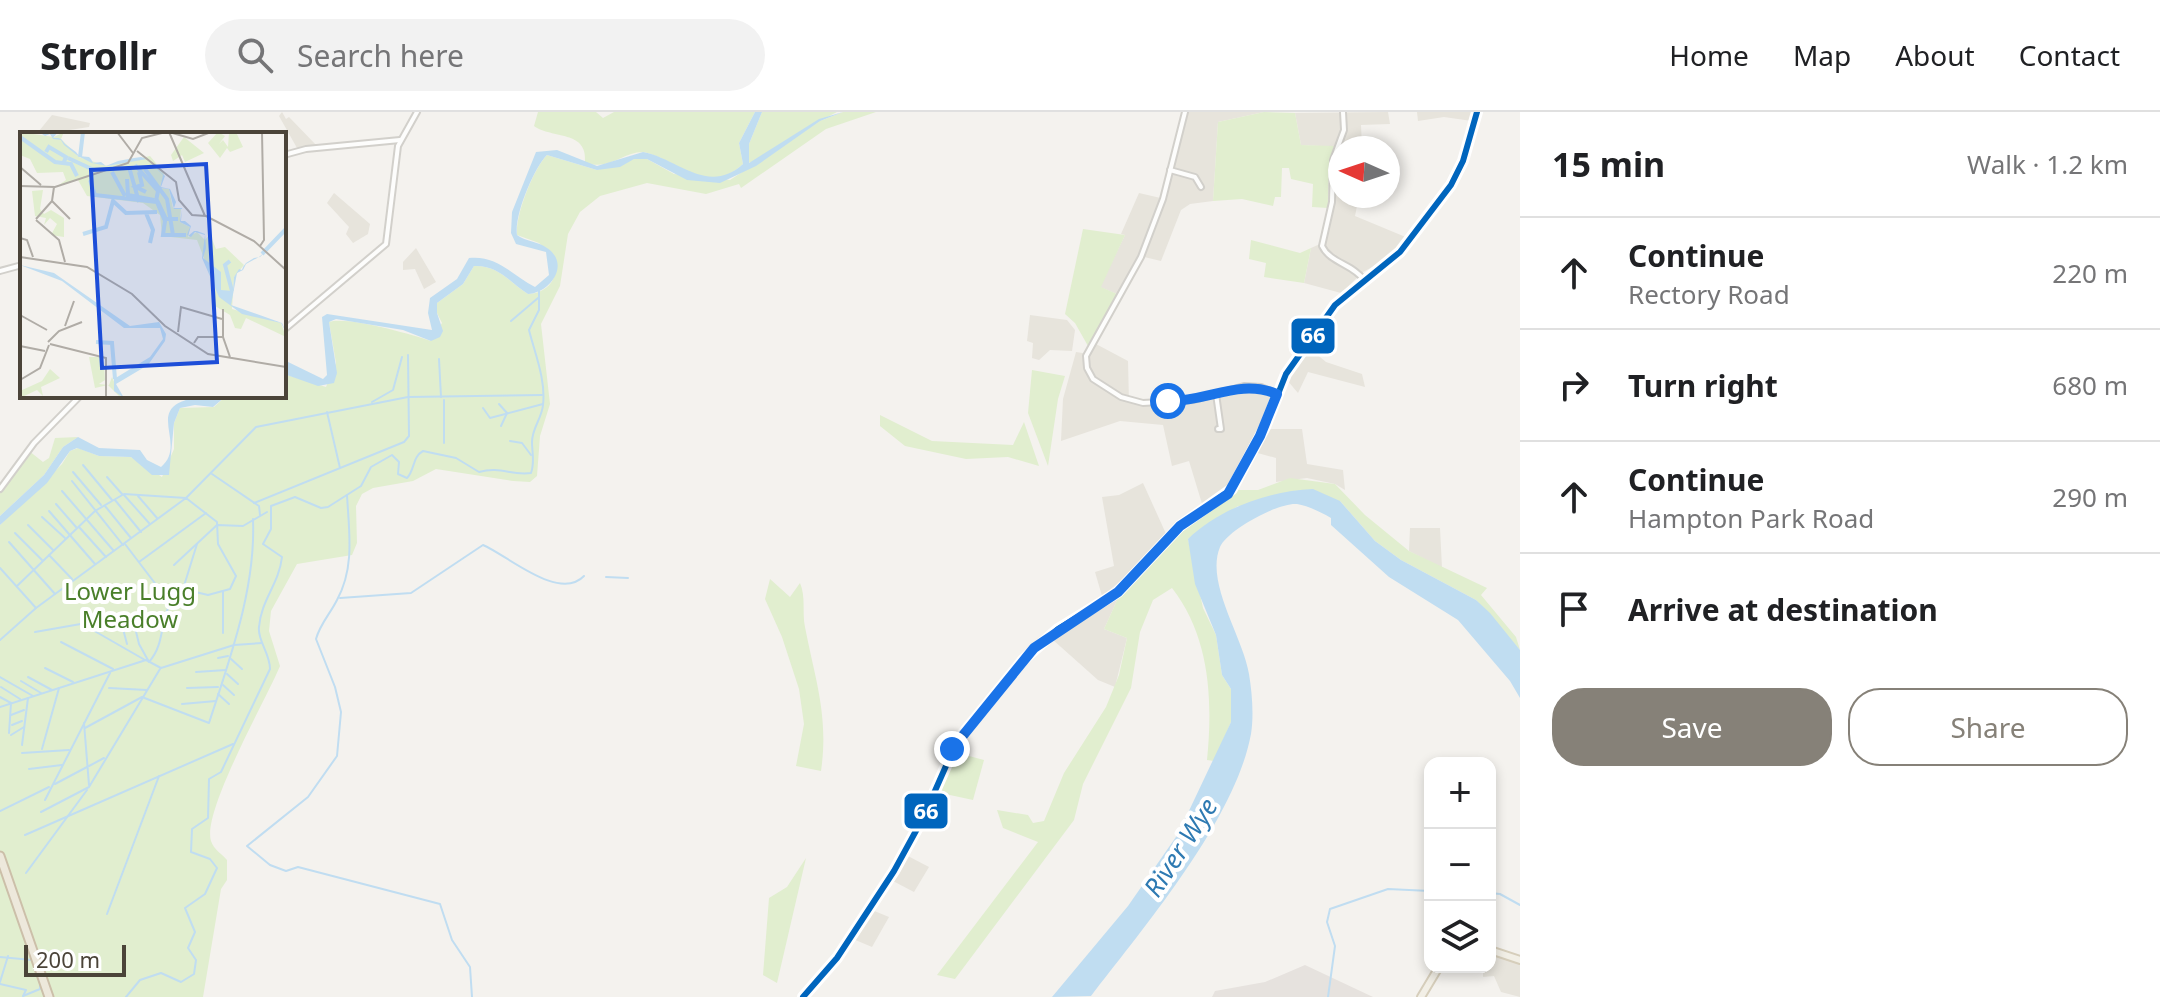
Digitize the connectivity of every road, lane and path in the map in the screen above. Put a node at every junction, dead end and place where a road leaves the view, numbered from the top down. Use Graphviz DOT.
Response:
graph roads {
  1 [pos="417,112"];
  2 [pos="1185,112"];
  3 [pos="1343,112"];
  4 [pos="1477,112"];
  5 [pos="400,140"];
  6 [pos="286,154"];
  7 [pos="1170,170"];
  8 [pos="1201,187"];
  9 [pos="20,266"];
  10 [pos="0,271"];
  11 [pos="1364,280"];
  12 [pos="286,328"];
  13 [pos="1216,394"];
  14 [pos="1277,394"];
  15 [pos="78,398"];
  16 [pos="1221,429"];
  17 [pos="0,489"];
  18 [pos="0,856"];
  19 [pos="1496,952"];
  20 [pos="1520,960"];
  21 [pos="1435,973"];
  22 [pos="49,997"];
  23 [pos="803,997"];
  24 [pos="1421,997"];
  1 -- 5 [label="street"];
  2 -- 7 [label="street"];
  3 -- 11 [label="street"];
  4 -- 11 [label="main road"];
  5 -- 6 [label="street"];
  5 -- 12 [label="street"];
  7 -- 8 [label="street"];
  7 -- 13 [label="street"];
  9 -- 10 [label="street"];
  11 -- 14 [label="main road"];
  13 -- 14 [label="street"];
  13 -- 16 [label="street"];
  14 -- 23 [label="main road"];
  15 -- 17 [label="street"];
  18 -- 22 [label="highway"];
  19 -- 20 [label="main road"];
  21 -- 24 [label="main road"];
}
